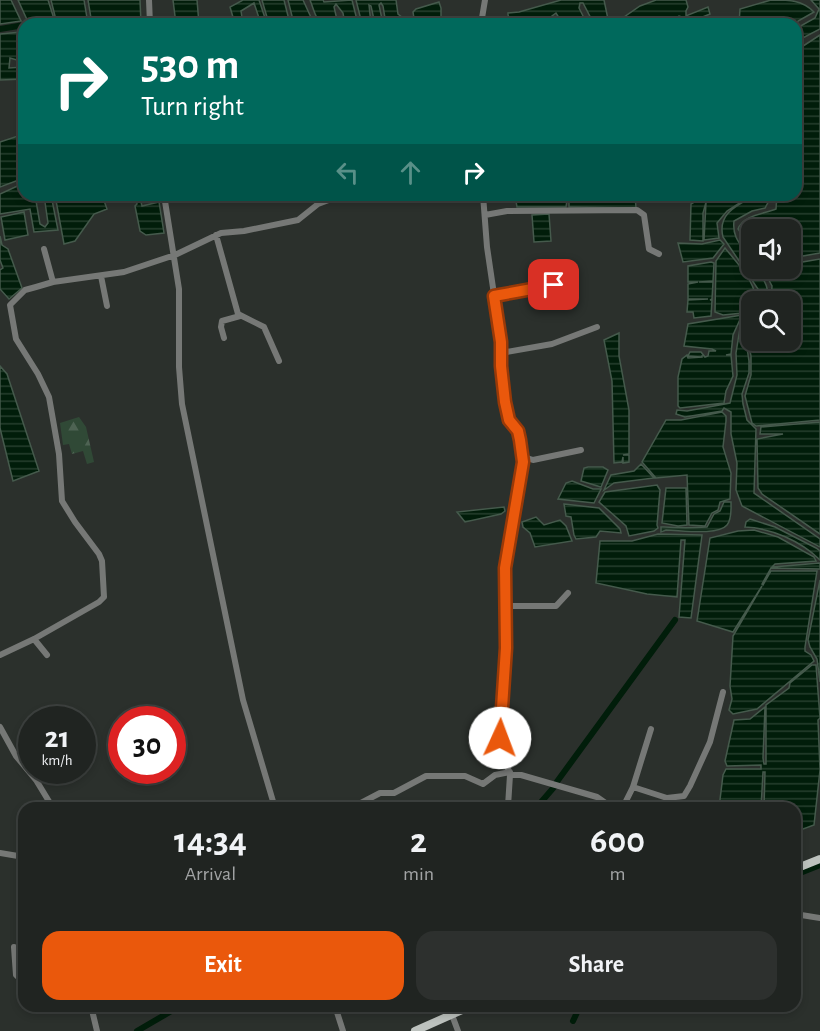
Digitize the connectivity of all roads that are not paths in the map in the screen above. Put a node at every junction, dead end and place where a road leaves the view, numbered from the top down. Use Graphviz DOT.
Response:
graph roads {
  1 [pos="149,0"];
  2 [pos="485,0"];
  3 [pos="150,18"];
  4 [pos="482,18"];
  5 [pos="165,201"];
  6 [pos="326,201"];
  7 [pos="484,201"];
  8 [pos="485,215"];
  9 [pos="216,235"];
  10 [pos="44,249"];
  11 [pos="659,254"];
  12 [pos="175,255"];
  13 [pos="101,276"];
  14 [pos="53,282"];
  15 [pos="554,285"];
  16 [pos="494,296"];
  17 [pos="107,306"];
  18 [pos="240,316"];
  19 [pos="597,327"];
  20 [pos="224,338"];
  21 [pos="501,353"];
  22 [pos="279,361"];
  23 [pos="581,450"];
  24 [pos="523,462"];
  25 [pos="568,593"];
  26 [pos="505,606"];
  27 [pos="34,639"];
  28 [pos="0,655"];
  29 [pos="47,655"];
  30 [pos="723,692"];
  31 [pos="0,727"];
  32 [pos="651,729"];
  33 [pos="6,738"];
  34 [pos="0,744"];
  35 [pos="510,774"];
  36 [pos="633,787"];
  37 [pos="49,802"];
  38 [pos="272,802"];
  39 [pos="363,802"];
  40 [pos="508,802"];
  41 [pos="603,802"];
  42 [pos="627,802"];
  43 [pos="0,853"];
  44 [pos="18,856"];
  45 [pos="820,859"];
  46 [pos="801,867"];
  47 [pos="801,915"];
  48 [pos="820,918"];
  49 [pos="14,947"];
  50 [pos="18,977"];
  51 [pos="92,1012"];
  52 [pos="337,1012"];
  53 [pos="458,1012"];
  54 [pos="452,1015"];
  55 [pos="97,1031"];
  56 [pos="343,1031"];
  57 [pos="415,1031"];
  58 [pos="458,1031"];
  1 -- 3 [label="street"];
  2 -- 4 [label="street"];
  5 -- 12 [label="street"];
  6 -- 9 [label="street"];
  7 -- 8 [label="street"];
  8 -- 11 [label="street"];
  8 -- 16 [label="street"];
  9 -- 12 [label="street"];
  9 -- 18 [label="street"];
  10 -- 14 [label="street"];
  12 -- 13 [label="street"];
  12 -- 38 [label="street"];
  13 -- 14 [label="street"];
  13 -- 17 [label="street"];
  14 -- 27 [label="street"];
  15 -- 16 [label="street"];
  16 -- 21 [label="street"];
  18 -- 20 [label="street"];
  18 -- 22 [label="street"];
  19 -- 21 [label="street"];
  21 -- 24 [label="street"];
  23 -- 24 [label="street"];
  24 -- 26 [label="street"];
  25 -- 26 [label="street"];
  26 -- 35 [label="street"];
  27 -- 28 [label="street"];
  27 -- 29 [label="street"];
  30 -- 36 [label="street"];
  31 -- 33 [label="street"];
  32 -- 36 [label="street"];
  33 -- 34 [label="street"];
  33 -- 37 [label="street"];
  35 -- 39 [label="street"];
  35 -- 40 [label="street"];
  35 -- 41 [label="street"];
  36 -- 42 [label="street"];
  43 -- 44 [label="street"];
  45 -- 46 [label="main road"];
  47 -- 48 [label="street"];
  49 -- 50 [label="street"];
  51 -- 55 [label="street"];
  52 -- 56 [label="street"];
  53 -- 54 [label="main road"];
  54 -- 57 [label="main road"];
  54 -- 58 [label="street"];
}
